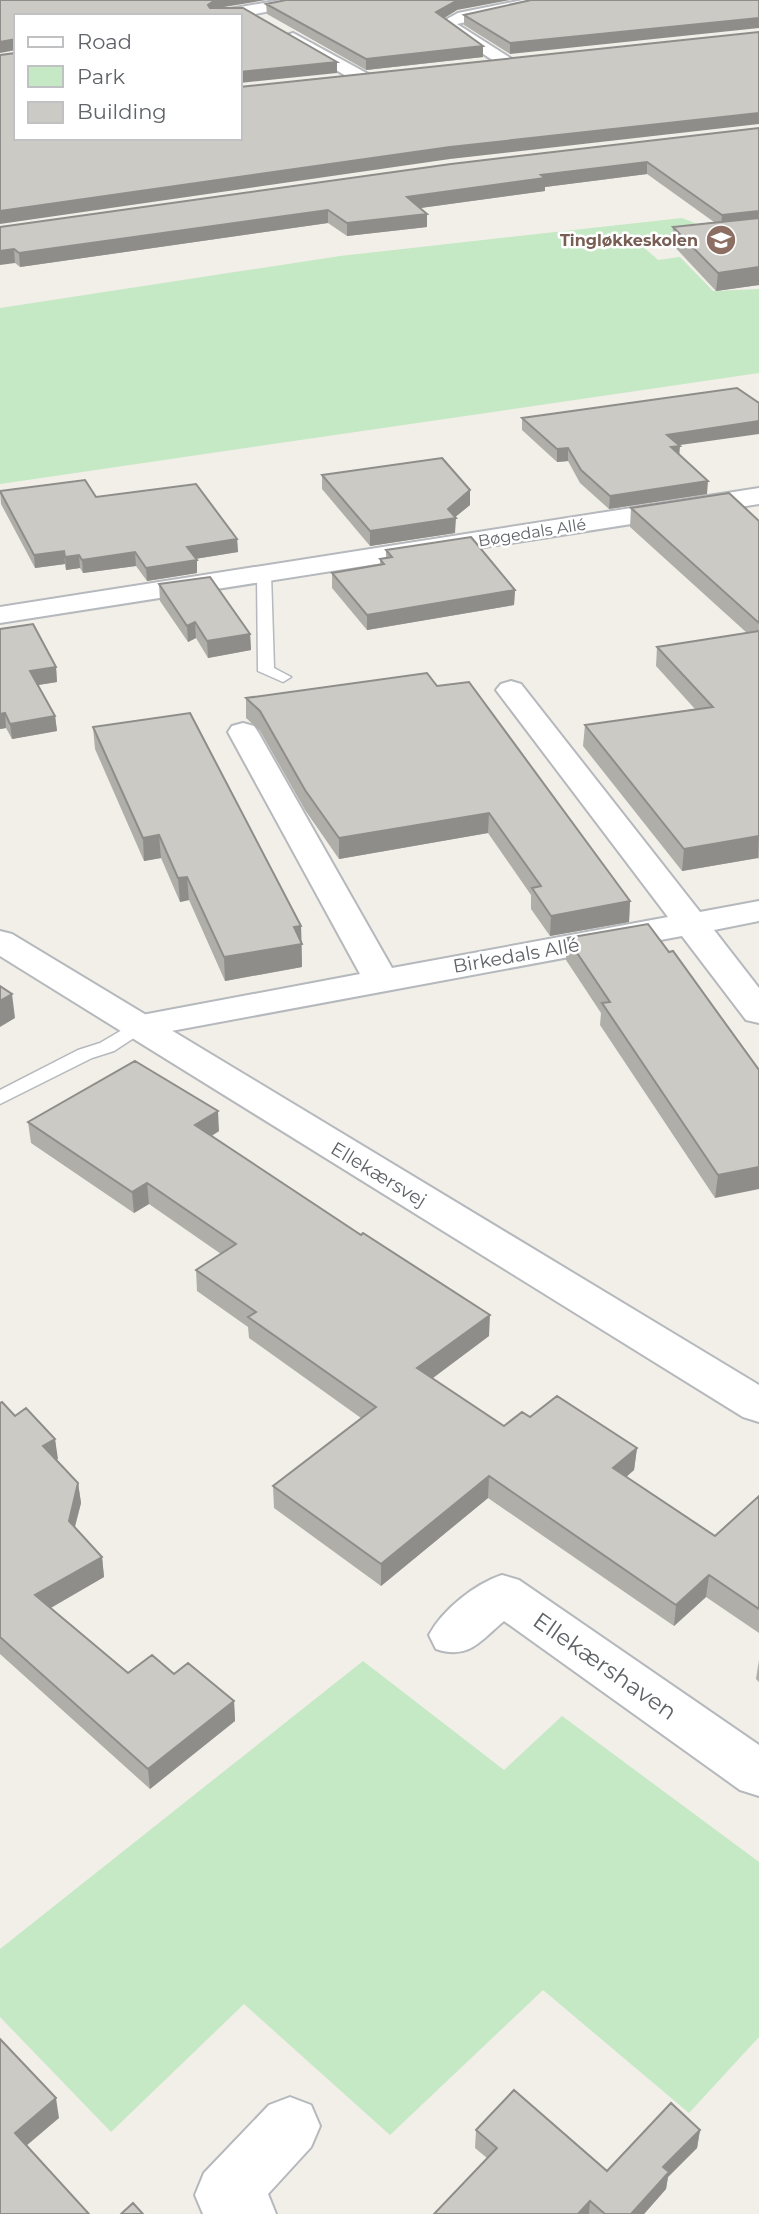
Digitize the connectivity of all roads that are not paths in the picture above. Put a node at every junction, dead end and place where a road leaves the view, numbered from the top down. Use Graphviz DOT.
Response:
graph roads {
  1 [pos="305,0"];
  2 [pos="547,0"];
  3 [pos="245,10"];
  4 [pos="227,14"];
  5 [pos="482,67"];
  6 [pos="336,82"];
  7 [pos="759,496"];
  8 [pos="264,574"];
  9 [pos="0,615"];
  10 [pos="283,677"];
  11 [pos="511,690"];
  12 [pos="243,732"];
  13 [pos="759,911"];
  14 [pos="691,923"];
  15 [pos="0,941"];
  16 [pos="381,980"];
  17 [pos="759,1012"];
  18 [pos="139,1026"];
  19 [pos="0,1098"];
  20 [pos="759,1406"];
  21 [pos="454,1635"];
  22 [pos="759,1774"];
  23 [pos="290,2126"];
  24 [pos="245,2214"];
  1 -- 3 [label="street"];
  2 -- 5 [label="street"];
  3 -- 4 [label="street"];
  3 -- 6 [label="street"];
  7 -- 8 [label="street, Bøgedals Allé"];
  8 -- 9 [label="street, Bøgedals Allé"];
  8 -- 10 [label="lane"];
  11 -- 14 [label="street"];
  12 -- 16 [label="street"];
  13 -- 14 [label="street, Birkedals Allé"];
  14 -- 16 [label="street, Birkedals Allé"];
  14 -- 17 [label="street"];
  15 -- 18 [label="street, Ellekærsvej"];
  16 -- 18 [label="street, Birkedals Allé"];
  18 -- 19 [label="lane"];
  18 -- 20 [label="street, Ellekærsvej"];
  21 -- 22 [label="street, Ellekærshaven"];
  23 -- 24 [label="street"];
}
